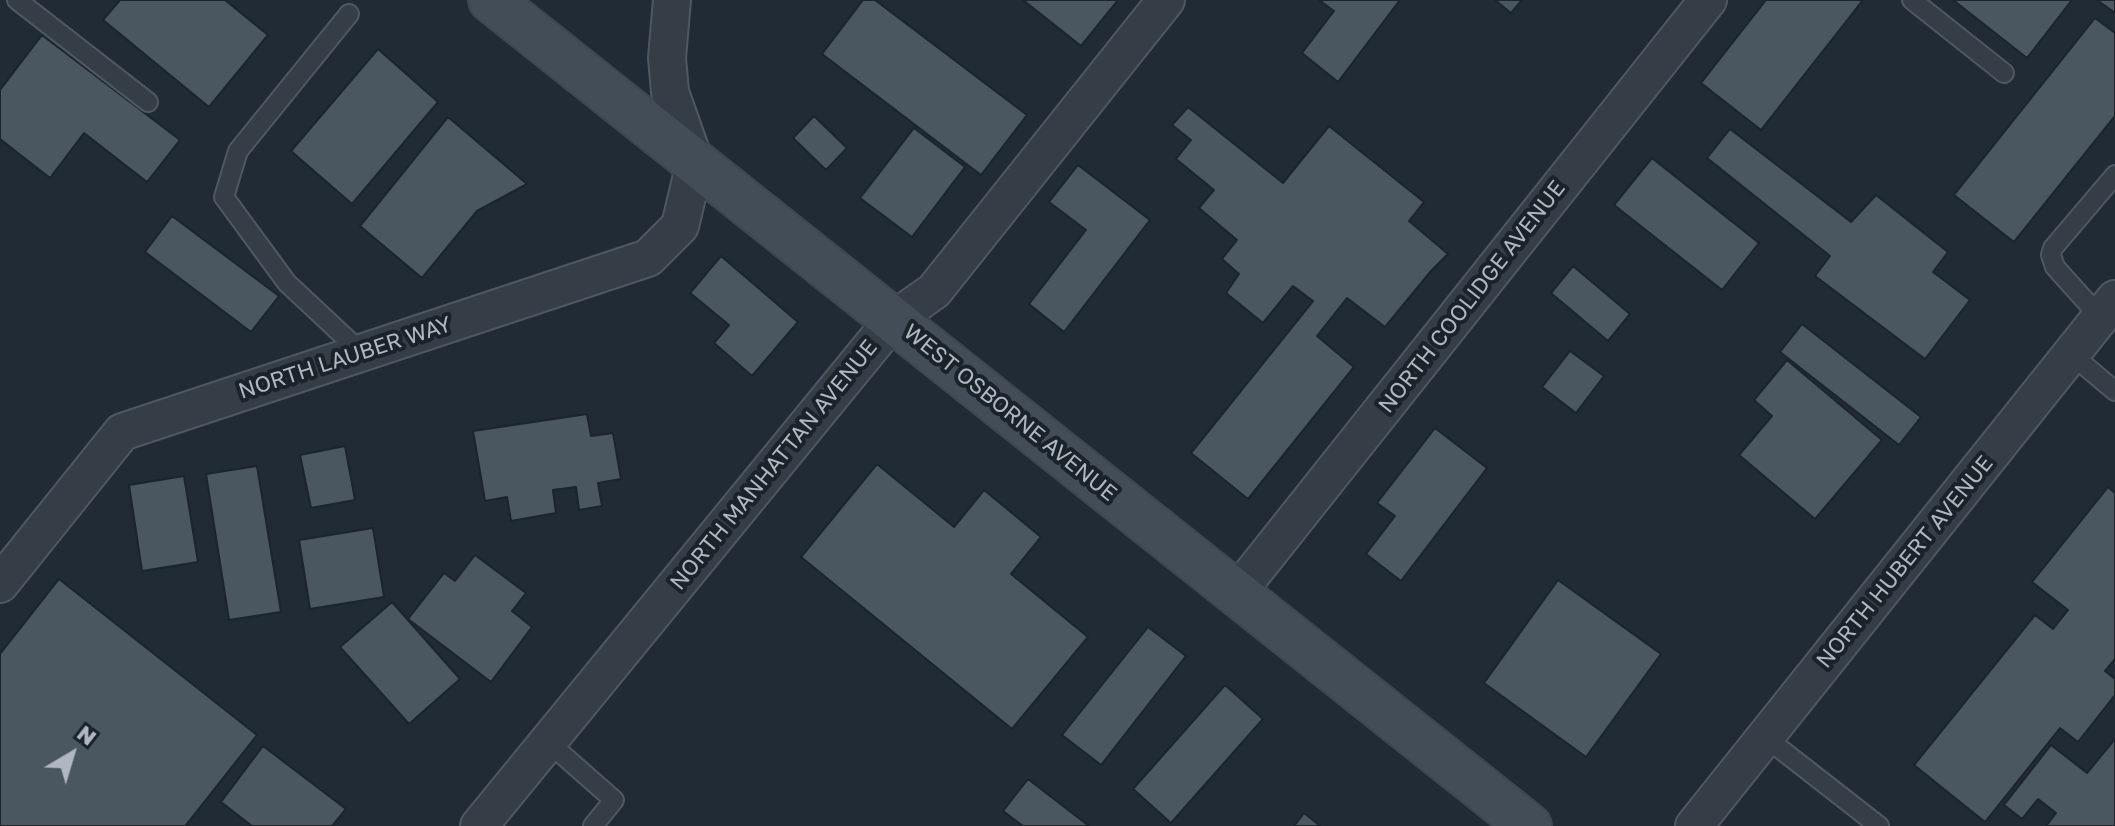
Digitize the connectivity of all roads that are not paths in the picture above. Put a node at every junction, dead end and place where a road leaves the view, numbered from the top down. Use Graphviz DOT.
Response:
graph roads {
  1 [pos="17,0"];
  2 [pos="491,0"];
  3 [pos="672,0"];
  4 [pos="1166,0"];
  5 [pos="1708,0"];
  6 [pos="1912,0"];
  7 [pos="349,14"];
  8 [pos="2004,73"];
  9 [pos="148,102"];
  10 [pos="695,163"];
  11 [pos="2115,175"];
  12 [pos="2108,308"];
  13 [pos="893,320"];
  14 [pos="362,353"];
  15 [pos="2071,354"];
  16 [pos="2115,391"];
  17 [pos="0,584"];
  18 [pos="1236,594"];
  19 [pos="1765,737"];
  20 [pos="548,742"];
  21 [pos="479,826"];
  22 [pos="593,826"];
  23 [pos="1529,826"];
  24 [pos="1694,826"];
  25 [pos="1879,826"];
  1 -- 9 [label="lane"];
  2 -- 10 [label="street, WEST OSBORNE AVENUE"];
  3 -- 10 [label="street"];
  4 -- 13 [label="street, NORTH MANHATTAN AVENUE"];
  5 -- 18 [label="street, NORTH COOLIDGE AVENUE"];
  6 -- 8 [label="lane"];
  7 -- 14 [label="lane"];
  10 -- 13 [label="street, WEST OSBORNE AVENUE"];
  10 -- 14 [label="street, NORTH LAUBER WAY"];
  11 -- 12 [label="lane"];
  12 -- 15 [label="street, NORTH HUBERT AVENUE"];
  13 -- 18 [label="street, WEST OSBORNE AVENUE"];
  13 -- 20 [label="street, NORTH MANHATTAN AVENUE"];
  14 -- 17 [label="street, NORTH LAUBER WAY"];
  15 -- 16 [label="lane"];
  15 -- 19 [label="street, NORTH HUBERT AVENUE"];
  18 -- 23 [label="street, WEST OSBORNE AVENUE"];
  19 -- 24 [label="street, NORTH HUBERT AVENUE"];
  19 -- 25 [label="lane"];
  20 -- 21 [label="street, NORTH MANHATTAN AVENUE"];
  20 -- 22 [label="lane"];
}
